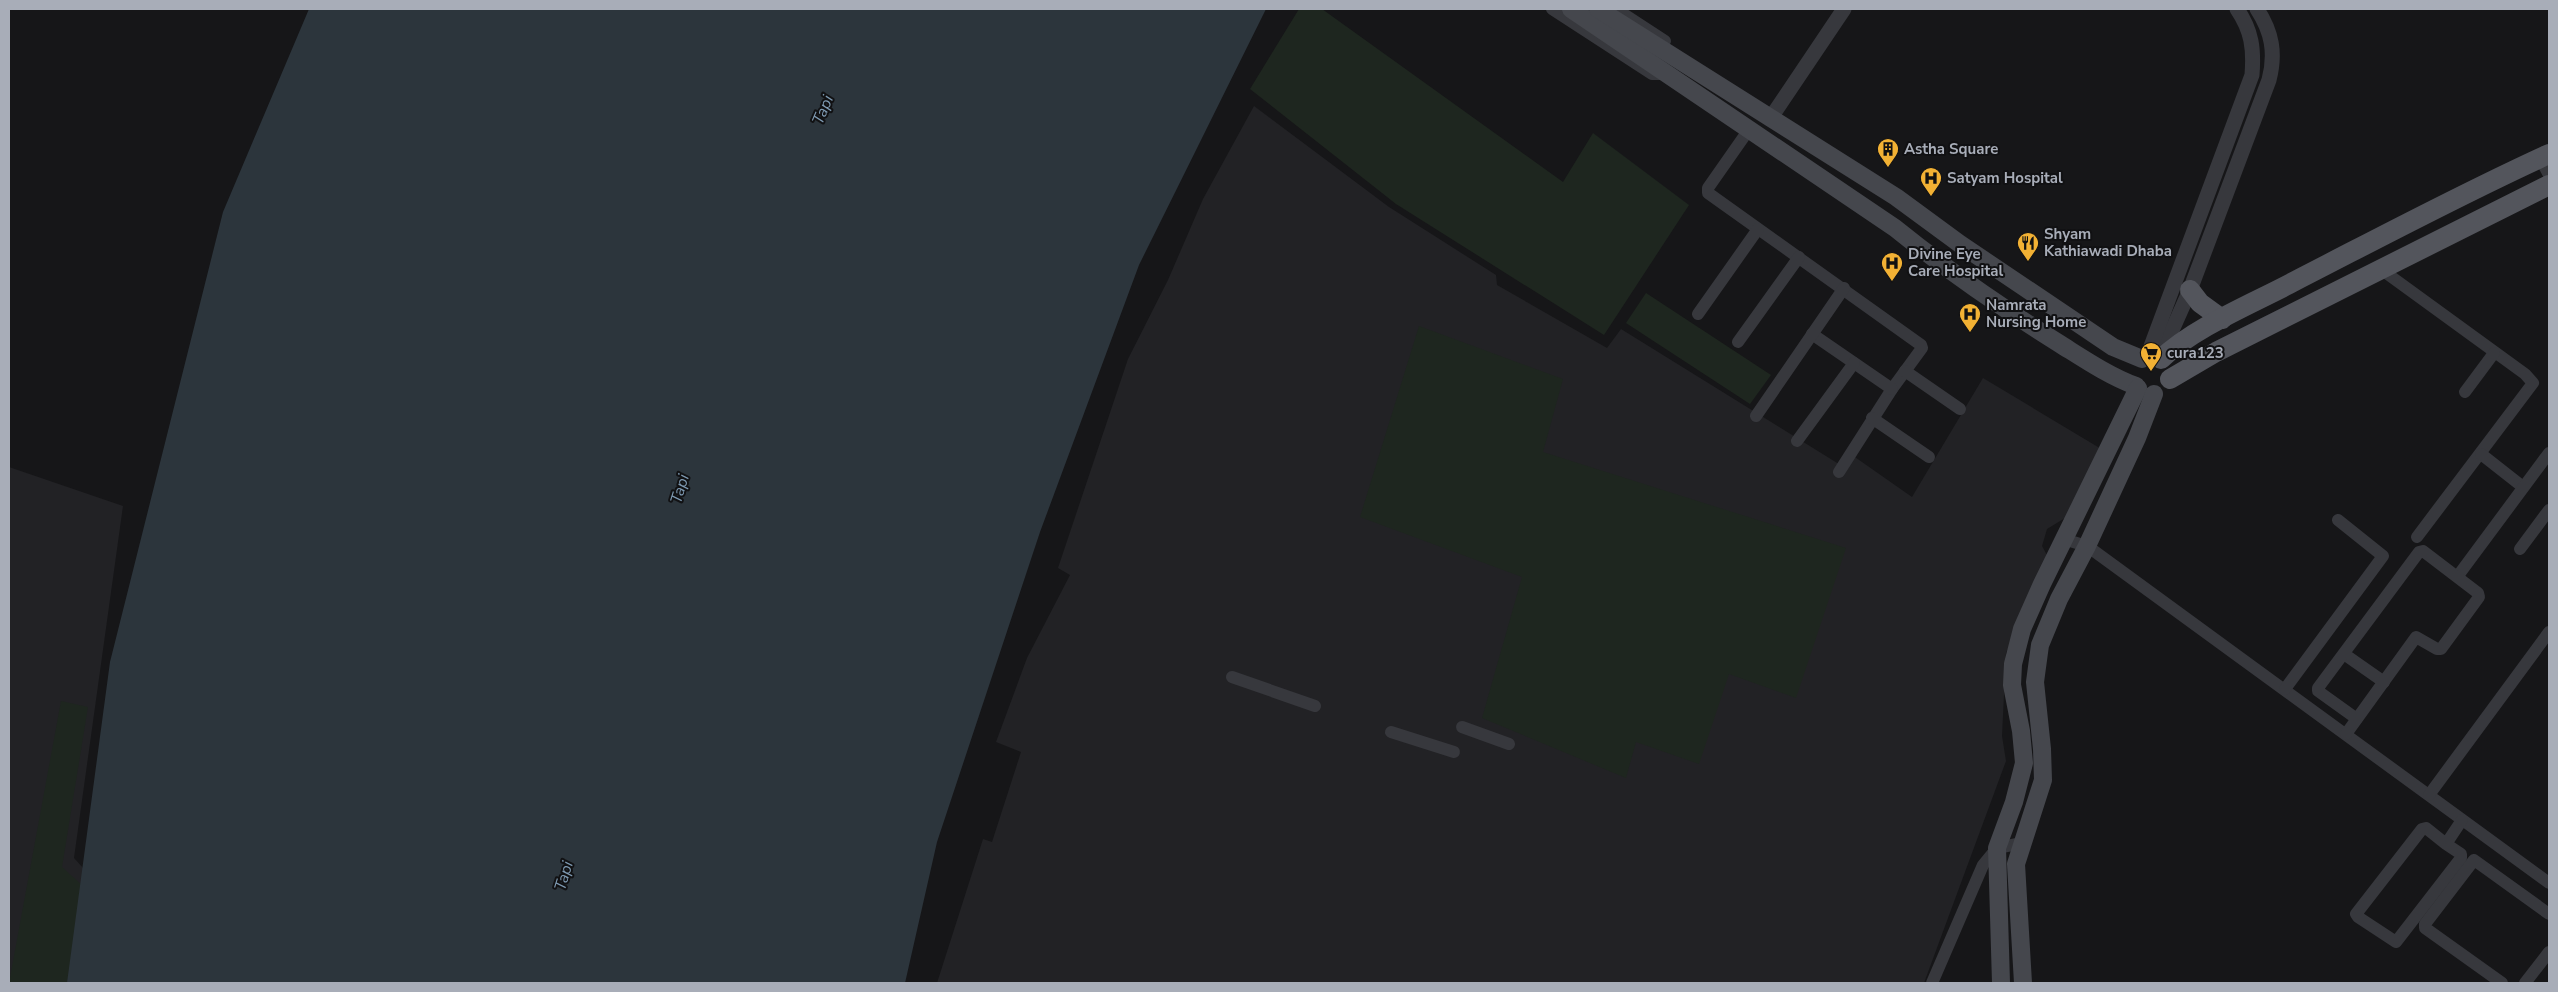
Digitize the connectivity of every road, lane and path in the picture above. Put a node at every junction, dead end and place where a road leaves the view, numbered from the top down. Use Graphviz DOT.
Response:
graph roads {
  1 [pos="1552,9"];
  2 [pos="1571,9"];
  3 [pos="1598,9"];
  4 [pos="1616,9"];
  5 [pos="1844,9"];
  6 [pos="2237,9"];
  7 [pos="2257,9"];
  8 [pos="1674,67"];
  9 [pos="1770,119"];
  10 [pos="1754,131"];
  11 [pos="2546,163"];
  12 [pos="2549,185"];
  13 [pos="2198,220"];
  14 [pos="2214,226"];
  15 [pos="1758,229"];
  16 [pos="1799,257"];
  17 [pos="2382,270"];
  18 [pos="1844,288"];
  19 [pos="2190,290"];
  20 [pos="1698,314"];
  21 [pos="2222,319"];
  22 [pos="1812,334"];
  23 [pos="1738,342"];
  24 [pos="2494,353"];
  25 [pos="2152,358"];
  26 [pos="1854,363"];
  27 [pos="1905,371"];
  28 [pos="2170,379"];
  29 [pos="2137,387"];
  30 [pos="1892,388"];
  31 [pos="2465,392"];
  32 [pos="2154,394"];
  33 [pos="1960,409"];
  34 [pos="1756,416"];
  35 [pos="1872,418"];
  36 [pos="1797,441"];
  37 [pos="2549,453"];
  38 [pos="2481,454"];
  39 [pos="1929,458"];
  40 [pos="1839,472"];
  41 [pos="2523,487"];
  42 [pos="2549,510"];
  43 [pos="2338,520"];
  44 [pos="2417,537"];
  45 [pos="2063,540"];
  46 [pos="2087,546"];
  47 [pos="2520,549"];
  48 [pos="2460,573"];
  49 [pos="2549,632"];
  50 [pos="2344,654"];
  51 [pos="1232,677"];
  52 [pos="2384,682"];
  53 [pos="2285,689"];
  54 [pos="1315,706"];
  55 [pos="2357,719"];
  56 [pos="1462,727"];
  57 [pos="1391,732"];
  58 [pos="2346,734"];
  59 [pos="1509,744"];
  60 [pos="1454,752"];
  61 [pos="2429,796"];
  62 [pos="2462,820"];
  63 [pos="2022,843"];
  64 [pos="2446,844"];
  65 [pos="1997,848"];
  66 [pos="2549,883"];
  67 [pos="2549,914"];
  68 [pos="2549,952"];
  69 [pos="1932,983"];
  70 [pos="2001,983"];
  71 [pos="2023,983"];
  72 [pos="2502,983"];
  73 [pos="2526,983"];
  1 -- 8 [label="street"];
  2 -- 8 [label="main road"];
  3 -- 8 [label="main road"];
  4 -- 8 [label="street"];
  5 -- 9 [label="street"];
  6 -- 13 [label="street"];
  7 -- 14 [label="street"];
  8 -- 9 [label="main road"];
  8 -- 10 [label="main road"];
  9 -- 10 [label="main road"];
  9 -- 25 [label="main road"];
  10 -- 15 [label="street"];
  10 -- 29 [label="main road"];
  11 -- 21 [label="main road"];
  12 -- 17 [label="main road"];
  13 -- 14 [label="street"];
  13 -- 25 [label="street"];
  14 -- 19 [label="street"];
  15 -- 16 [label="street"];
  15 -- 20 [label="street"];
  16 -- 18 [label="street"];
  16 -- 23 [label="street"];
  17 -- 24 [label="street"];
  17 -- 28 [label="main road"];
  18 -- 22 [label="street"];
  18 -- 27 [label="street"];
  19 -- 21 [label="main road"];
  19 -- 25 [label="street"];
  21 -- 25 [label="main road"];
  22 -- 26 [label="street"];
  22 -- 34 [label="street"];
  24 -- 31 [label="street"];
  24 -- 38 [label="street"];
  25 -- 28 [label="main road"];
  25 -- 29 [label="main road"];
  26 -- 30 [label="street"];
  26 -- 36 [label="street"];
  27 -- 30 [label="street"];
  27 -- 33 [label="street"];
  28 -- 32 [label="main road"];
  29 -- 32 [label="main road"];
  29 -- 45 [label="main road"];
  30 -- 35 [label="street"];
  32 -- 46 [label="main road"];
  35 -- 39 [label="street"];
  35 -- 40 [label="street"];
  37 -- 41 [label="street"];
  38 -- 41 [label="street"];
  38 -- 44 [label="street"];
  41 -- 48 [label="street"];
  42 -- 47 [label="street"];
  43 -- 53 [label="street"];
  45 -- 46 [label="street"];
  45 -- 65 [label="main road"];
  46 -- 53 [label="street"];
  46 -- 63 [label="main road"];
  49 -- 61 [label="street"];
  50 -- 52 [label="street"];
  50 -- 52 [label="street"];
  50 -- 55 [label="street"];
  51 -- 54 [label="street"];
  52 -- 55 [label="street"];
  53 -- 58 [label="street"];
  55 -- 58 [label="street"];
  56 -- 59 [label="street"];
  57 -- 60 [label="street"];
  58 -- 61 [label="street"];
  61 -- 62 [label="street"];
  62 -- 64 [label="street"];
  62 -- 66 [label="street"];
  63 -- 65 [label="street"];
  63 -- 71 [label="main road"];
  64 -- 64 [label="street"];
  65 -- 69 [label="street"];
  65 -- 70 [label="main road"];
  67 -- 72 [label="street"];
  68 -- 73 [label="street"];
}
